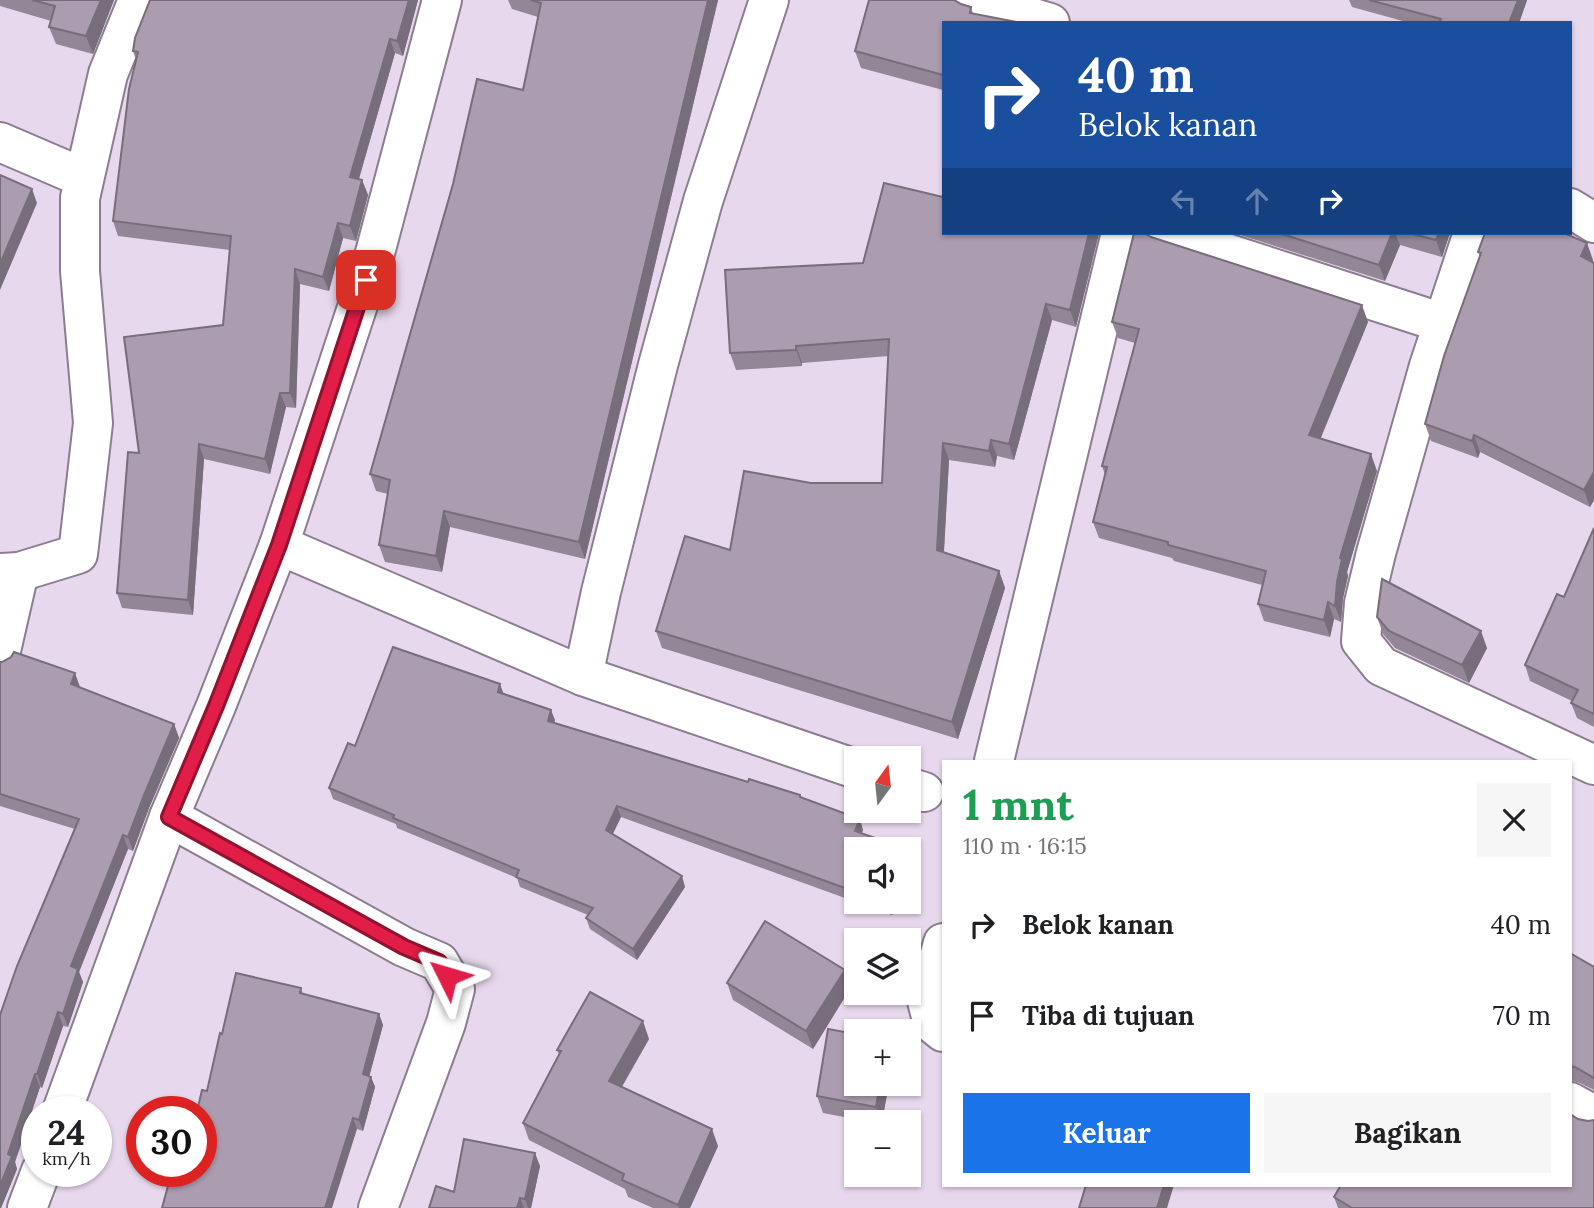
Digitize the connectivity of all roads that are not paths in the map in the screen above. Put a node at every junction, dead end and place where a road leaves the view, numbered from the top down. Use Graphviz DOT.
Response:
graph roads {
  1 [pos="138,0"];
  2 [pos="442,0"];
  3 [pos="769,0"];
  4 [pos="974,0"];
  5 [pos="1043,21"];
  6 [pos="0,142"];
  7 [pos="84,178"];
  8 [pos="1572,209"];
  9 [pos="1594,223"];
  10 [pos="1121,235"];
  11 [pos="1170,235"];
  12 [pos="1472,235"];
  13 [pos="1443,323"];
  14 [pos="279,545"];
  15 [pos="10,573"];
  16 [pos="0,655"];
  17 [pos="583,676"];
  18 [pos="994,760"];
  19 [pos="844,765"];
  20 [pos="1594,765"];
  21 [pos="169,817"];
  22 [pos="942,946"];
  23 [pos="942,1031"];
  24 [pos="67,1096"];
  25 [pos="1572,1103"];
  26 [pos="1594,1115"];
  27 [pos="35,1187"];
  28 [pos="27,1208"];
  29 [pos="378,1208"];
  1 -- 7 [label="street"];
  2 -- 14 [label="street"];
  3 -- 17 [label="street"];
  4 -- 5 [label="street"];
  6 -- 7 [label="street"];
  7 -- 15 [label="street"];
  8 -- 9 [label="street"];
  10 -- 18 [label="street"];
  11 -- 13 [label="street"];
  12 -- 13 [label="street"];
  13 -- 20 [label="street"];
  14 -- 17 [label="street"];
  14 -- 21 [label="street"];
  15 -- 16 [label="street"];
  17 -- 19 [label="street"];
  21 -- 24 [label="street"];
  21 -- 29 [label="street"];
  22 -- 23 [label="street"];
  25 -- 26 [label="street"];
  27 -- 28 [label="street"];
}
